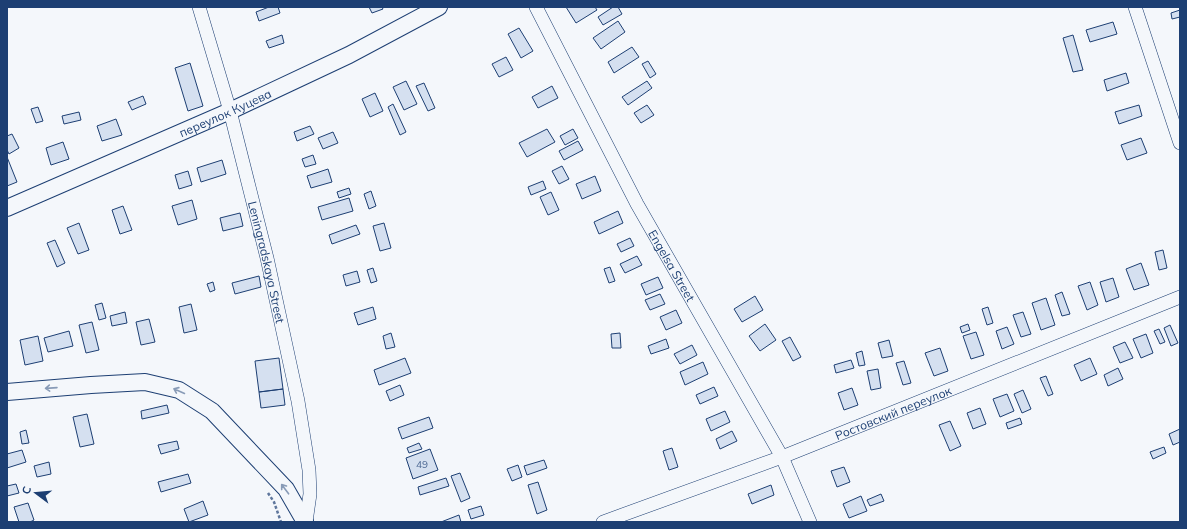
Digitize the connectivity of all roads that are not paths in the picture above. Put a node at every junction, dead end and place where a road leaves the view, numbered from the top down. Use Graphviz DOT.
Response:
graph roads {
  1 [pos="199,7"];
  2 [pos="439,7"];
  3 [pos="536,7"];
  4 [pos="1135,7"];
  5 [pos="230,111"];
  6 [pos="1180,143"];
  7 [pos="7,208"];
  8 [pos="1180,297"];
  9 [pos="7,392"];
  10 [pos="782,457"];
  11 [pos="306,522"];
  12 [pos="603,522"];
  13 [pos="810,522"];
  1 -- 5 [label="street, Leningradskaya Street"];
  2 -- 5 [label="street, переулок Куцева"];
  3 -- 10 [label="street, Engelsa Street"];
  4 -- 6 [label="street"];
  5 -- 7 [label="street, переулок Куцева"];
  5 -- 11 [label="street, Leningradskaya Street"];
  8 -- 10 [label="street, Ростовский переулок"];
  11 -- 9 [label="street, Leningradskaya Street, one-way"];
  10 -- 12 [label="street, Ростовский переулок"];
  10 -- 13 [label="street, Engelsa Street"];
}
